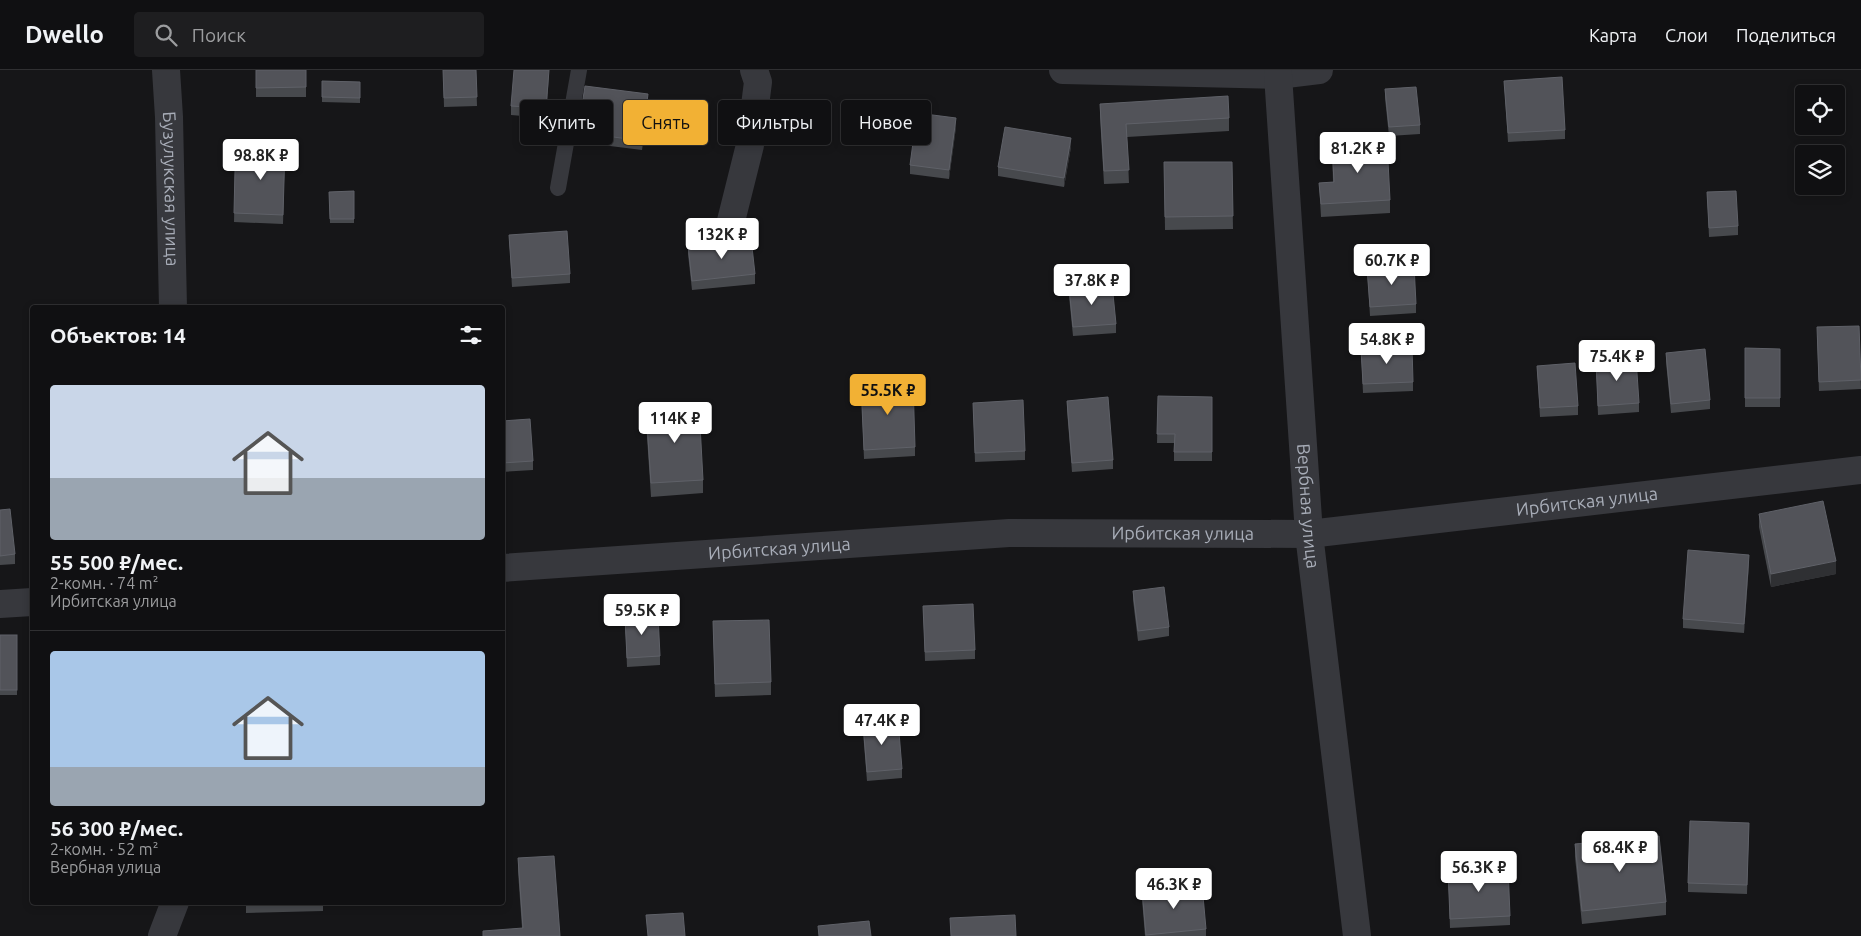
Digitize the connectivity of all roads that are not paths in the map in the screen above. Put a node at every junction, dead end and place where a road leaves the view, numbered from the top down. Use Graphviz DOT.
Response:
graph roads {
  1 [pos="166,70"];
  2 [pos="579,70"];
  3 [pos="754,70"];
  4 [pos="1063,70"];
  5 [pos="1318,70"];
  6 [pos="1278,75"];
  7 [pos="558,188"];
  8 [pos="731,221"];
  9 [pos="174,305"];
  10 [pos="1861,470"];
  11 [pos="1309,534"];
  12 [pos="505,568"];
  13 [pos="30,602"];
  14 [pos="0,604"];
  15 [pos="174,905"];
  16 [pos="162,936"];
  17 [pos="1357,936"];
  1 -- 9 [label="street, Бузулукская улица"];
  2 -- 7 [label="lane"];
  3 -- 8 [label="street"];
  4 -- 6 [label="street"];
  5 -- 6 [label="street"];
  6 -- 11 [label="street, Вербная улица"];
  10 -- 11 [label="street, Ирбитская улица"];
  11 -- 12 [label="street, Ирбитская улица"];
  11 -- 17 [label="street, Вербная улица"];
  13 -- 14 [label="street"];
  15 -- 16 [label="street"];
}
